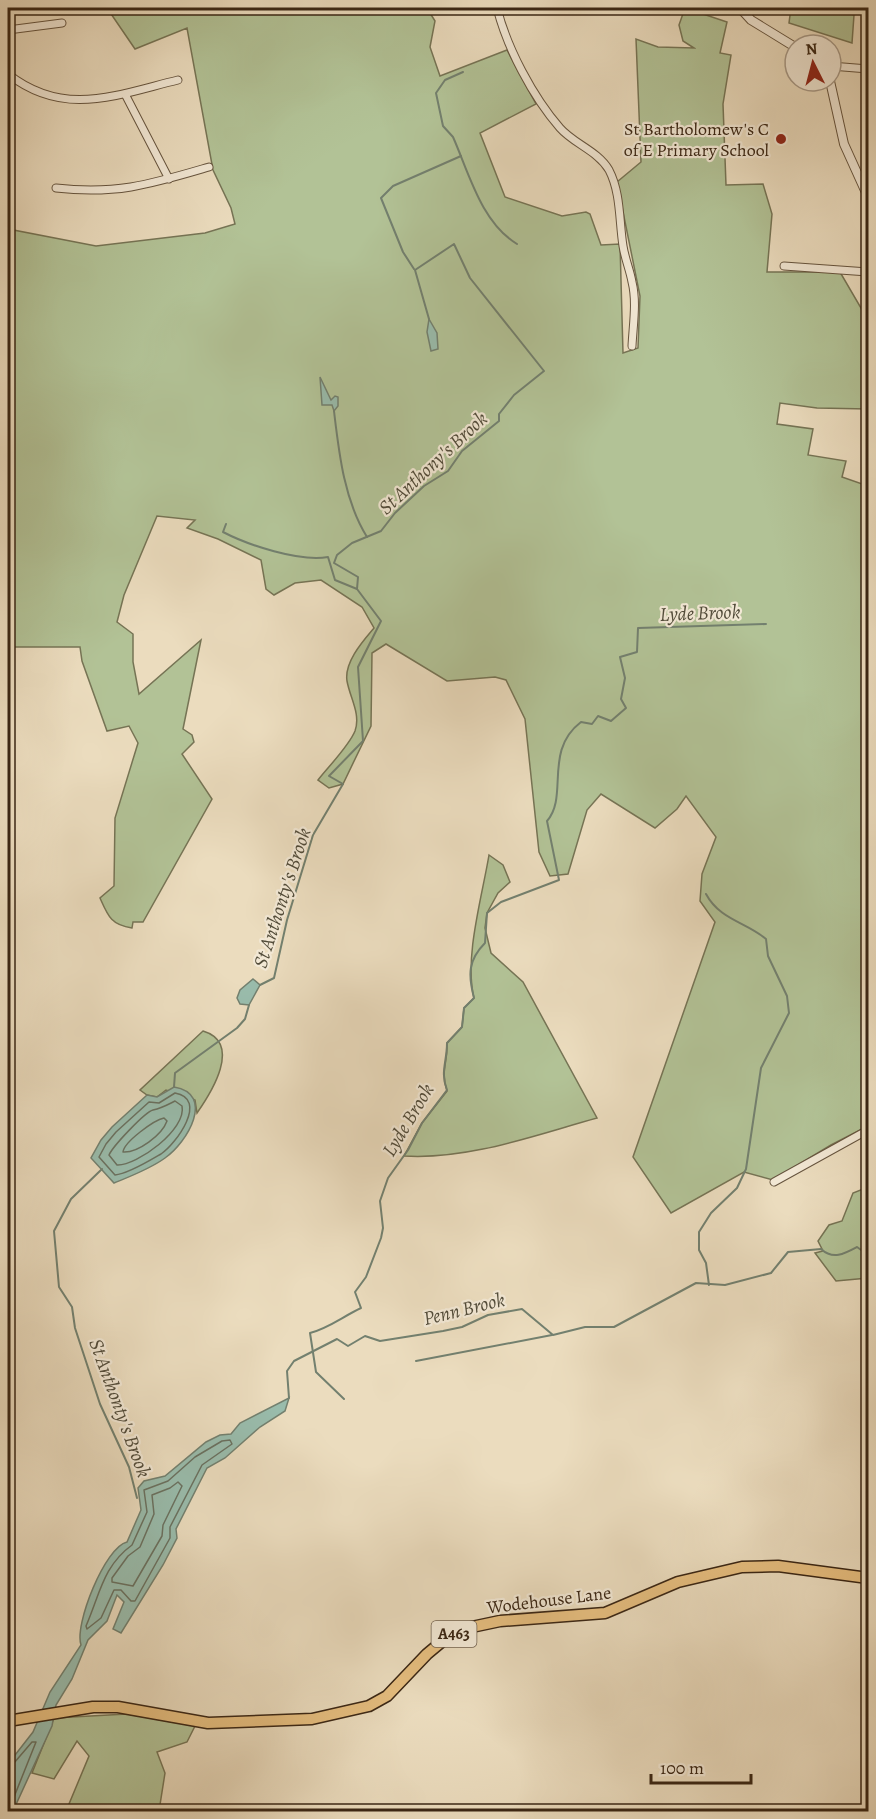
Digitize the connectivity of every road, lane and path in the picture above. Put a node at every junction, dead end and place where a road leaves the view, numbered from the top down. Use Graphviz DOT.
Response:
graph roads {
  1 [pos="497,8"];
  2 [pos="740,8"];
  3 [pos="62,23"];
  4 [pos="8,30"];
  5 [pos="783,40"];
  6 [pos="843,67"];
  7 [pos="868,69"];
  8 [pos="8,74"];
  9 [pos="178,80"];
  10 [pos="833,93"];
  11 [pos="125,94"];
  12 [pos="209,167"];
  13 [pos="169,179"];
  14 [pos="56,188"];
  15 [pos="868,197"];
  16 [pos="784,266"];
  17 [pos="868,272"];
  18 [pos="632,346"];
  19 [pos="868,1130"];
  20 [pos="774,1182"];
  21 [pos="868,1578"];
  22 [pos="8,1721"];
  1 -- 18 [label="street"];
  2 -- 5 [label="street"];
  3 -- 4 [label="street"];
  6 -- 7 [label="street"];
  8 -- 11 [label="street"];
  9 -- 11 [label="street"];
  10 -- 15 [label="street"];
  11 -- 13 [label="street"];
  12 -- 13 [label="street"];
  13 -- 14 [label="street"];
  16 -- 17 [label="street"];
  19 -- 20 [label="street"];
  21 -- 22 [label="main road, Wodehouse Lane / A463"];
}
